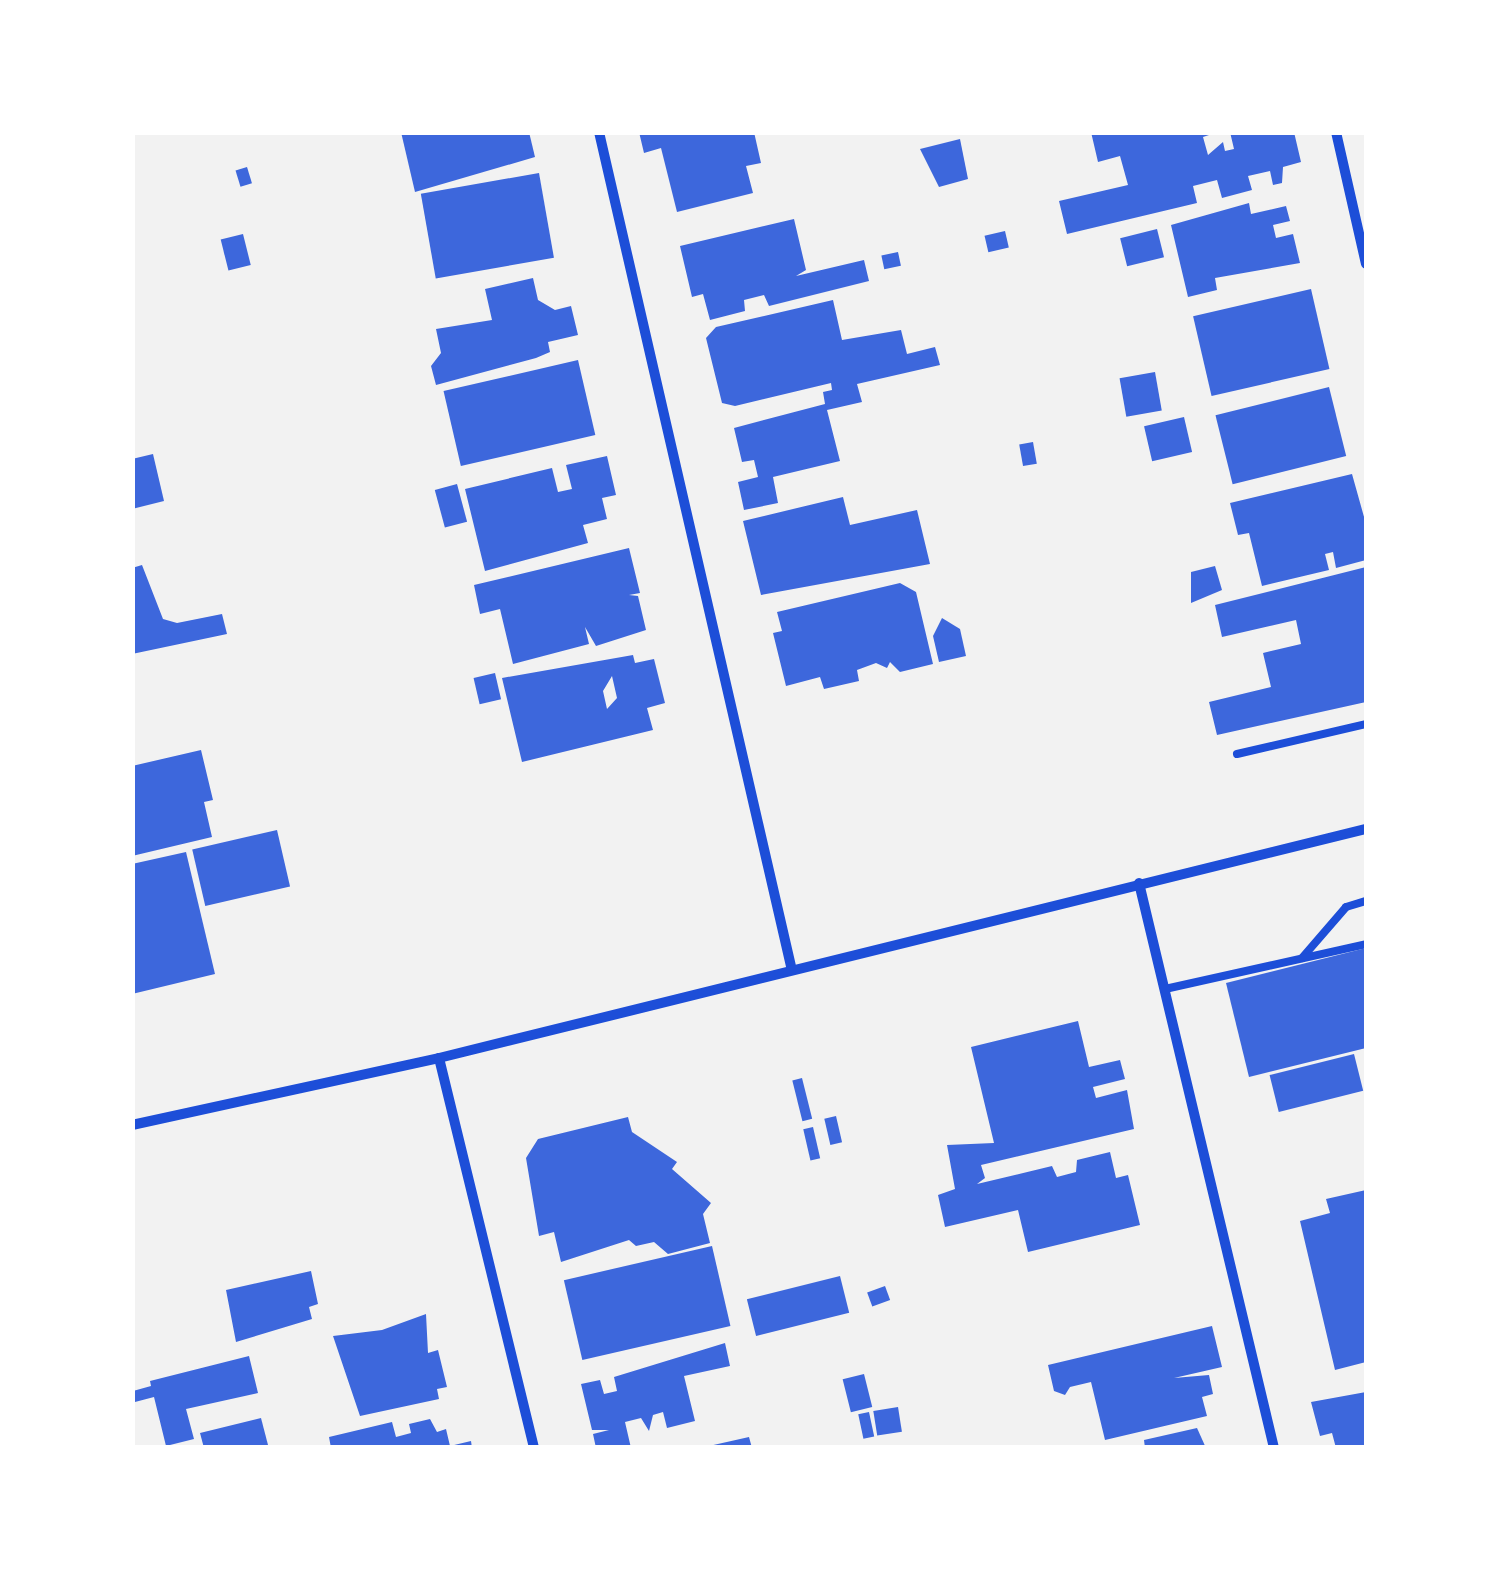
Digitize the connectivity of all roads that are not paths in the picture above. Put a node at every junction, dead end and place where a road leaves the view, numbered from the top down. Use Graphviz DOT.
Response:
graph roads {
  1 [pos="599,132"];
  2 [pos="1336,132"];
  3 [pos="1366,264"];
  4 [pos="1366,724"];
  5 [pos="1237,754"];
  6 [pos="1366,829"];
  7 [pos="1139,882"];
  8 [pos="1366,901"];
  9 [pos="1366,944"];
  10 [pos="1302,958"];
  11 [pos="791,966"];
  12 [pos="1165,989"];
  13 [pos="439,1058"];
  14 [pos="132,1124"];
  15 [pos="534,1448"];
  16 [pos="1274,1448"];
  1 -- 11 [label="street"];
  2 -- 3 [label="street"];
  4 -- 5 [label="lane"];
  6 -- 7 [label="street"];
  7 -- 11 [label="street"];
  7 -- 12 [label="street"];
  8 -- 10 [label="lane"];
  9 -- 10 [label="lane"];
  10 -- 12 [label="lane"];
  11 -- 13 [label="street"];
  12 -- 16 [label="street"];
  13 -- 14 [label="street"];
  13 -- 15 [label="street"];
}
